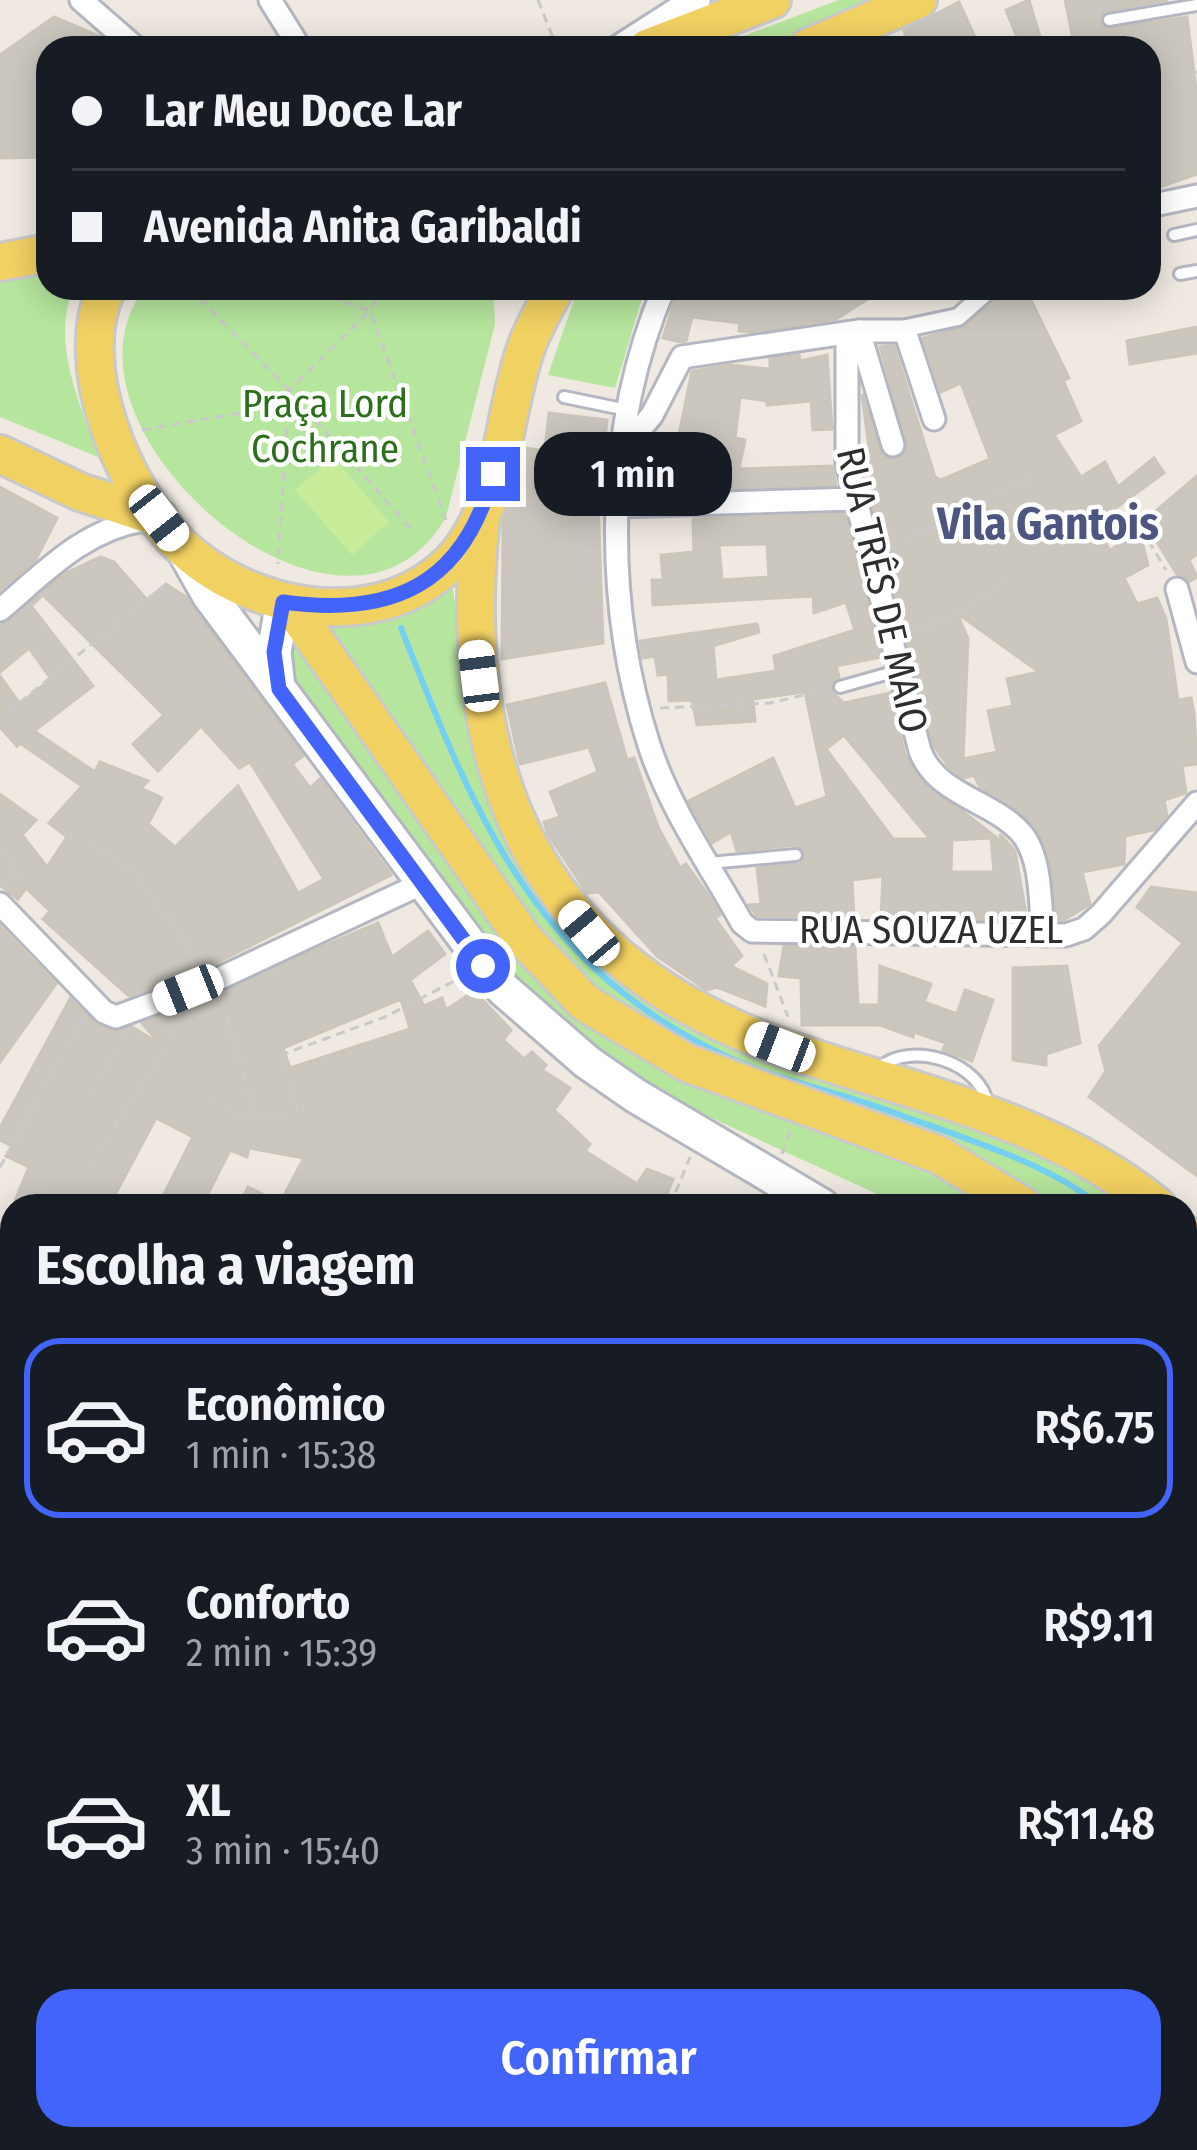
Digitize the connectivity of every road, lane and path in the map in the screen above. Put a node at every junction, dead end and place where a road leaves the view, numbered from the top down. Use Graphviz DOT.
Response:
graph roads {
  1 [pos="81,0"];
  2 [pos="270,0"];
  3 [pos="538,0"];
  4 [pos="696,0"];
  5 [pos="772,0"];
  6 [pos="918,0"];
  7 [pos="1197,5"];
  8 [pos="1109,20"];
  9 [pos="122,36"];
  10 [pos="292,36"];
  11 [pos="552,36"];
  12 [pos="640,36"];
  13 [pos="678,36"];
  14 [pos="839,36"];
  15 [pos="1197,72"];
  16 [pos="1161,81"];
  17 [pos="1197,196"];
  18 [pos="1161,204"];
  19 [pos="1197,230"];
  20 [pos="1174,235"];
  21 [pos="36,255"];
  22 [pos="0,262"];
  23 [pos="1197,271"];
  24 [pos="1180,274"];
  25 [pos="103,300"];
  26 [pos="200,300"];
  27 [pos="338,300"];
  28 [pos="377,300"];
  29 [pos="526,300"];
  30 [pos="549,300"];
  31 [pos="660,300"];
  32 [pos="977,300"];
  33 [pos="370,311"];
  34 [pos="897,330"];
  35 [pos="853,332"];
  36 [pos="527,345"];
  37 [pos="289,390"];
  38 [pos="564,397"];
  39 [pos="627,410"];
  40 [pos="934,419"];
  41 [pos="140,431"];
  42 [pos="892,445"];
  43 [pos="622,452"];
  44 [pos="0,454"];
  45 [pos="1034,476"];
  46 [pos="854,499"];
  47 [pos="618,506"];
  48 [pos="1133,515"];
  49 [pos="159,518"];
  50 [pos="465,522"];
  51 [pos="412,530"];
  52 [pos="870,556"];
  53 [pos="188,557"];
  54 [pos="278,564"];
  55 [pos="1016,575"];
  56 [pos="1177,589"];
  57 [pos="286,603"];
  58 [pos="0,610"];
  59 [pos="892,638"];
  60 [pos="1197,662"];
  61 [pos="900,670"];
  62 [pos="840,686"];
  63 [pos="279,689"];
  64 [pos="640,710"];
  65 [pos="8,712"];
  66 [pos="1197,802"];
  67 [pos="88,842"];
  68 [pos="0,850"];
  69 [pos="796,855"];
  70 [pos="709,863"];
  71 [pos="421,884"];
  72 [pos="0,893"];
  73 [pos="4,915"];
  74 [pos="752,931"];
  75 [pos="1043,935"];
  76 [pos="483,966"];
  77 [pos="213,981"];
  78 [pos="165,999"];
  79 [pos="108,1009"];
  80 [pos="780,1047"];
  81 [pos="88,1094"];
  82 [pos="210,1101"];
  83 [pos="800,1106"];
  84 [pos="257,1119"];
  85 [pos="700,1134"];
  86 [pos="0,1167"];
  87 [pos="772,1178"];
  88 [pos="80,1179"];
  89 [pos="675,1194"];
  90 [pos="801,1194"];
  91 [pos="1003,1194"];
  92 [pos="1139,1194"];
  1 -- 9 [label="street"];
  2 -- 10 [label="street"];
  3 -- 11 [label="path"];
  4 -- 12 [label="street"];
  5 -- 13 [label="main road"];
  6 -- 14 [label="main road"];
  7 -- 8 [label="lane"];
  15 -- 16 [label="path"];
  17 -- 18 [label="street"];
  19 -- 20 [label="lane"];
  21 -- 22 [label="main road"];
  23 -- 24 [label="lane"];
  25 -- 49 [label="main road"];
  26 -- 37 [label="path"];
  27 -- 33 [label="path"];
  28 -- 33 [label="path"];
  29 -- 36 [label="main road"];
  30 -- 36 [label="main road"];
  31 -- 39 [label="street"];
  32 -- 34 [label="street"];
  33 -- 37 [label="path"];
  33 -- 50 [label="path"];
  34 -- 35 [label="street"];
  34 -- 40 [label="street"];
  35 -- 42 [label="street"];
  35 -- 43 [label="street"];
  35 -- 46 [label="street, RUA TRÊS DE MAIO"];
  36 -- 50 [label="main road"];
  37 -- 41 [label="path"];
  37 -- 51 [label="path"];
  37 -- 54 [label="path"];
  38 -- 39 [label="lane"];
  39 -- 43 [label="street"];
  43 -- 47 [label="street"];
  44 -- 49 [label="main road"];
  45 -- 52 [label="path"];
  46 -- 47 [label="street"];
  46 -- 52 [label="street, RUA TRÊS DE MAIO"];
  47 -- 64 [label="street"];
  48 -- 56 [label="path"];
  49 -- 53 [label="main road"];
  49 -- 58 [label="street"];
  50 -- 57 [label="main road"];
  50 -- 80 [label="main road"];
  52 -- 59 [label="street, RUA TRÊS DE MAIO"];
  53 -- 57 [label="main road"];
  53 -- 63 [label="main road"];
  53 -- 65 [label="path"];
  55 -- 59 [label="path"];
  56 -- 60 [label="street"];
  57 -- 63 [label="main road"];
  57 -- 83 [label="main road"];
  59 -- 61 [label="street, RUA TRÊS DE MAIO"];
  61 -- 62 [label="lane"];
  61 -- 75 [label="street, RUA TRÊS DE MAIO"];
  62 -- 64 [label="path"];
  63 -- 71 [label="main road"];
  64 -- 70 [label="street"];
  66 -- 75 [label="street, RUA SOUZA UZEL"];
  67 -- 77 [label="path"];
  68 -- 72 [label="path"];
  69 -- 70 [label="lane"];
  70 -- 74 [label="street"];
  71 -- 76 [label="main road"];
  71 -- 77 [label="street"];
  73 -- 79 [label="street"];
  74 -- 75 [label="street, RUA SOUZA UZEL"];
  74 -- 80 [label="path"];
  76 -- 84 [label="path"];
  76 -- 85 [label="main road"];
  77 -- 78 [label="street"];
  77 -- 84 [label="path"];
  78 -- 79 [label="street"];
  78 -- 88 [label="path"];
  79 -- 81 [label="path"];
  79 -- 86 [label="path"];
  80 -- 92 [label="main road"];
  82 -- 84 [label="path"];
  83 -- 87 [label="path"];
  83 -- 91 [label="main road"];
  85 -- 87 [label="main road"];
  85 -- 89 [label="path"];
  87 -- 90 [label="main road"];
}
